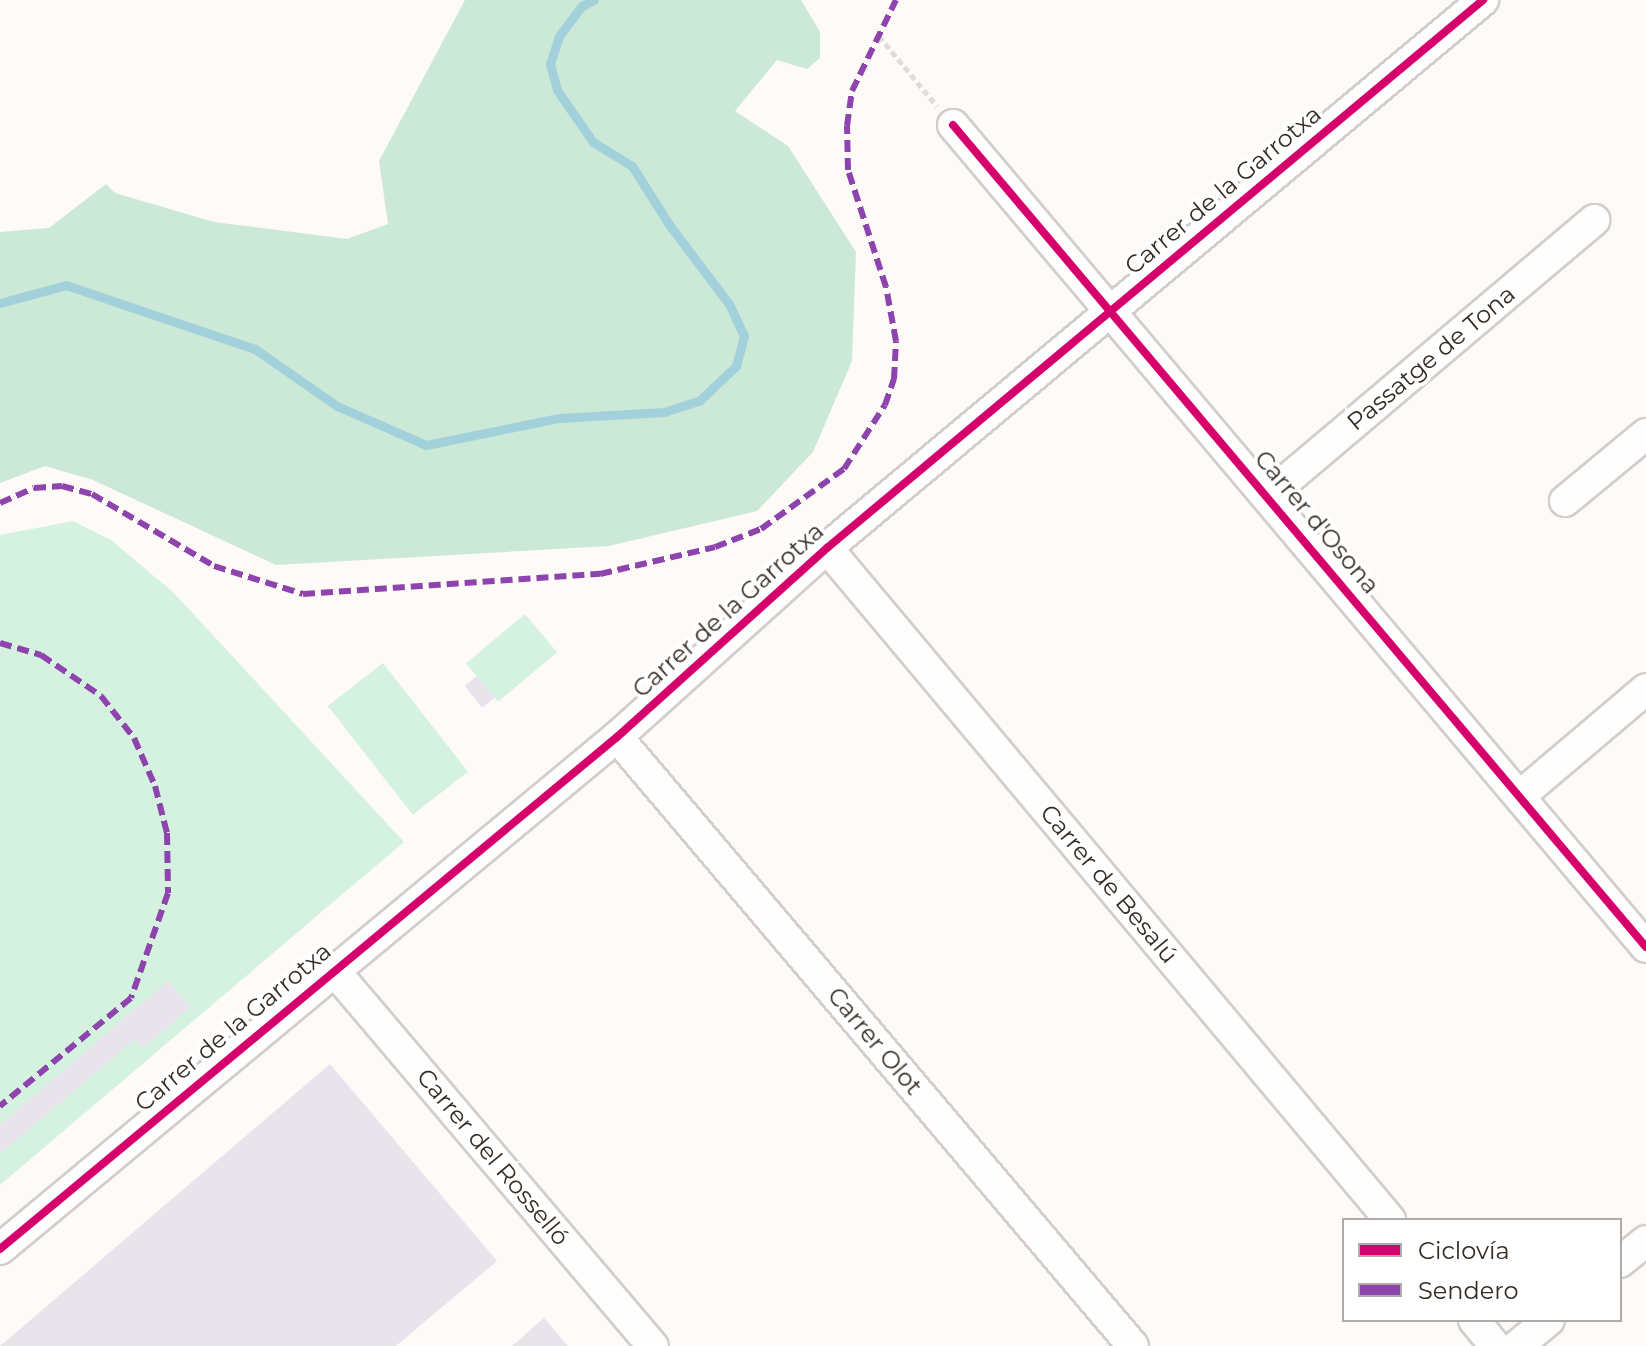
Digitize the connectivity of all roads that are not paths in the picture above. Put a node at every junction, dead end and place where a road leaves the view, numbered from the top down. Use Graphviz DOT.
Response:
graph roads {
  1 [pos="1483,0"];
  2 [pos="953,125"];
  3 [pos="1594,220"];
  4 [pos="1111,309"];
  5 [pos="1646,434"];
  6 [pos="1269,495"];
  7 [pos="1565,501"];
  8 [pos="827,548"];
  9 [pos="1646,689"];
  10 [pos="617,737"];
  11 [pos="1520,796"];
  12 [pos="1646,947"];
  13 [pos="332,968"];
  14 [pos="1388,1218"];
  15 [pos="1646,1241"];
  16 [pos="0,1249"];
  17 [pos="1622,1260"];
  18 [pos="1476,1322"];
  19 [pos="1547,1322"];
  20 [pos="653,1346"];
  21 [pos="1133,1346"];
  22 [pos="1495,1346"];
  23 [pos="1517,1346"];
  1 -- 4 [label="street, Carrer de la Garrotxa"];
  2 -- 4 [label="street, Carrer d'Osona"];
  3 -- 6 [label="street, Passatge de Tona"];
  4 -- 6 [label="street, Carrer d'Osona"];
  4 -- 8 [label="street, Carrer de la Garrotxa"];
  5 -- 7 [label="street"];
  6 -- 11 [label="street, Carrer d'Osona"];
  8 -- 10 [label="street, Carrer de la Garrotxa"];
  8 -- 14 [label="street, Carrer de Besalú"];
  9 -- 11 [label="street"];
  10 -- 13 [label="street, Carrer de la Garrotxa"];
  10 -- 21 [label="street, Carrer Olot"];
  11 -- 12 [label="street, Carrer d'Osona"];
  13 -- 16 [label="street, Carrer de la Garrotxa"];
  13 -- 20 [label="street, Carrer del Rosselló"];
  15 -- 17 [label="street"];
  18 -- 22 [label="street"];
  19 -- 23 [label="street"];
}
